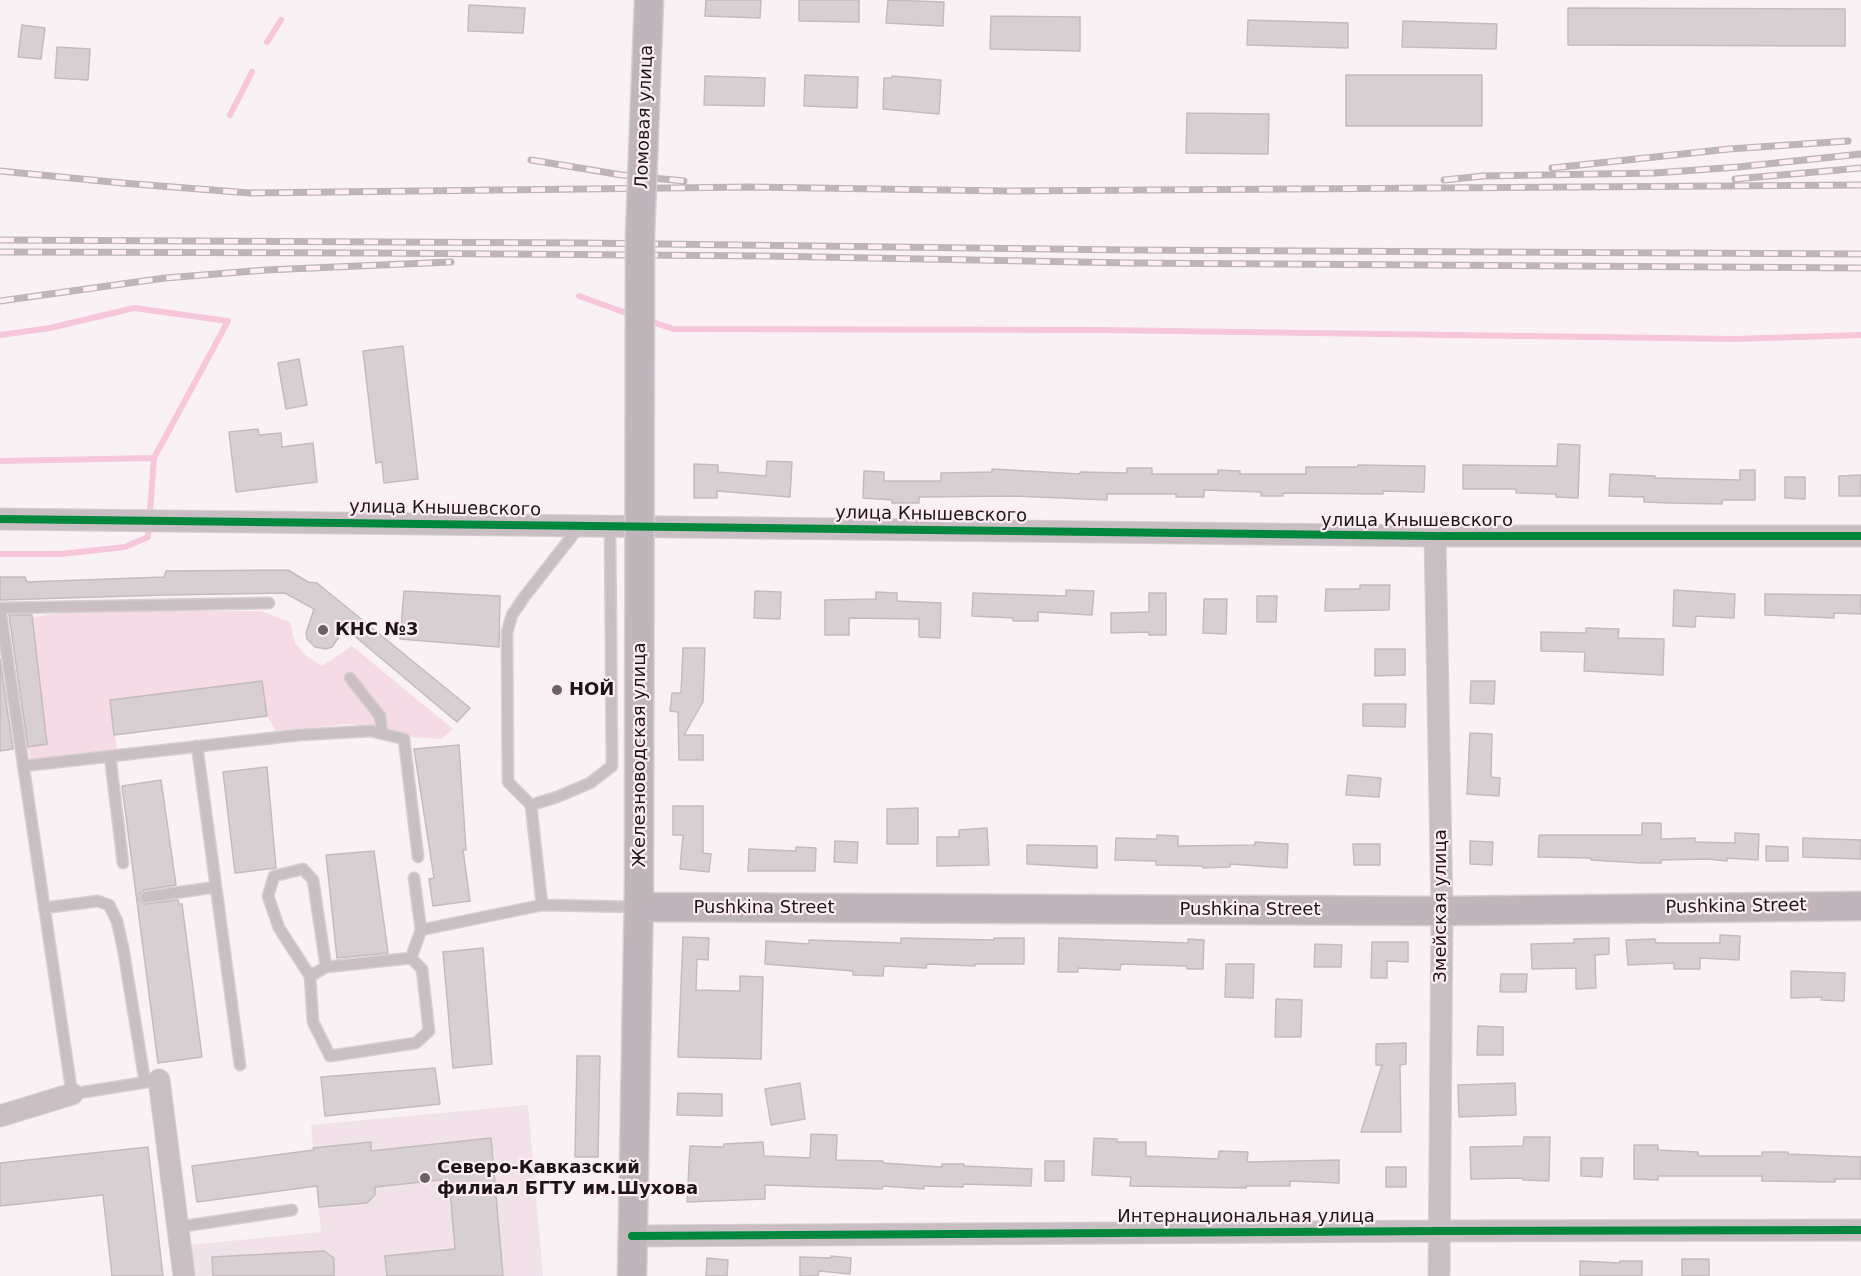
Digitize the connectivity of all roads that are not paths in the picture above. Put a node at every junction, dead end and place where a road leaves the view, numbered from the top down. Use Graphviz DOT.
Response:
graph roads {
  1 [pos="649,0"];
  2 [pos="640,235"];
  3 [pos="0,519"];
  4 [pos="580,526"];
  5 [pos="610,526"];
  6 [pos="1435,536"];
  7 [pos="1861,536"];
  8 [pos="269,603"];
  9 [pos="350,678"];
  10 [pos="382,734"];
  11 [pos="197,746"];
  12 [pos="110,756"];
  13 [pos="23,766"];
  14 [pos="531,805"];
  15 [pos="418,856"];
  16 [pos="123,863"];
  17 [pos="414,878"];
  18 [pos="216,887"];
  19 [pos="639,896"];
  20 [pos="146,897"];
  21 [pos="542,905"];
  22 [pos="1861,906"];
  23 [pos="45,908"];
  24 [pos="1442,911"];
  25 [pos="421,930"];
  26 [pos="411,958"];
  27 [pos="326,967"];
  28 [pos="310,976"];
  29 [pos="240,1065"];
  30 [pos="152,1081"];
  31 [pos="72,1094"];
  32 [pos="0,1116"];
  33 [pos="292,1210"];
  34 [pos="178,1227"];
  35 [pos="1861,1230"];
  36 [pos="1439,1231"];
  37 [pos="632,1236"];
  38 [pos="184,1276"];
  39 [pos="632,1276"];
  40 [pos="1439,1276"];
  1 -- 2 [label="main road, Ломовая улица, bridge"];
  2 -- 19 [label="main road, Железноводская улица, bridge"];
  3 -- 4 [label="street, улица Кнышевского"];
  4 -- 5 [label="street, улица Кнышевского"];
  4 -- 14 [label="lane"];
  5 -- 6 [label="street, улица Кнышевского"];
  5 -- 14 [label="lane"];
  6 -- 7 [label="street, улица Кнышевского"];
  6 -- 24 [label="street, Змейская улица"];
  8 -- 13 [label="lane"];
  9 -- 10 [label="lane"];
  10 -- 11 [label="lane"];
  10 -- 15 [label="lane"];
  11 -- 12 [label="lane"];
  11 -- 18 [label="lane"];
  12 -- 13 [label="lane"];
  12 -- 16 [label="lane"];
  13 -- 23 [label="lane"];
  14 -- 21 [label="lane"];
  17 -- 25 [label="lane"];
  18 -- 20 [label="lane"];
  18 -- 29 [label="lane"];
  19 -- 21 [label="lane"];
  19 -- 24 [label="main road, Pushkina Street"];
  19 -- 37 [label="main road, Железноводская улица"];
  21 -- 25 [label="lane"];
  22 -- 24 [label="main road, Pushkina Street"];
  23 -- 30 [label="lane"];
  23 -- 31 [label="lane"];
  24 -- 36 [label="street, Змейская улица"];
  25 -- 26 [label="lane"];
  26 -- 27 [label="lane"];
  26 -- 28 [label="lane"];
  27 -- 28 [label="lane"];
  27 -- 28 [label="lane"];
  30 -- 31 [label="lane"];
  30 -- 34 [label="street"];
  31 -- 32 [label="street"];
  33 -- 34 [label="lane"];
  34 -- 38 [label="street"];
  35 -- 36 [label="street, Интернациональная улица"];
  36 -- 37 [label="street, Интернациональная улица"];
  36 -- 40 [label="street, Змейская улица"];
  37 -- 39 [label="main road, Железноводская улица"];
}
